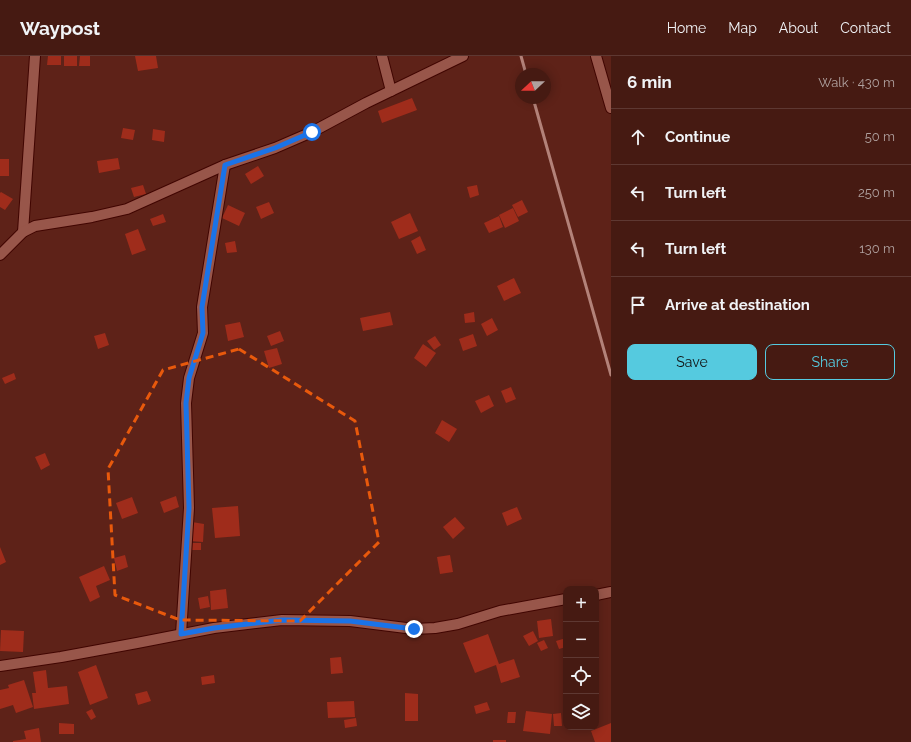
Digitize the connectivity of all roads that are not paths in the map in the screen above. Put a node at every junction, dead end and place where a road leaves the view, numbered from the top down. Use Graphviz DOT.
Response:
graph roads {
  1 [pos="35,56"];
  2 [pos="382,56"];
  3 [pos="463,56"];
  4 [pos="596,56"];
  5 [pos="391,91"];
  6 [pos="611,108"];
  7 [pos="225,165"];
  8 [pos="23,232"];
  9 [pos="0,255"];
  10 [pos="611,592"];
  11 [pos="599,594"];
  12 [pos="563,600"];
  13 [pos="181,634"];
  14 [pos="0,666"];
  1 -- 8 [label="street"];
  2 -- 5 [label="street"];
  3 -- 5 [label="street"];
  4 -- 6 [label="street"];
  5 -- 7 [label="street"];
  7 -- 8 [label="street"];
  7 -- 13 [label="street"];
  8 -- 9 [label="street"];
  10 -- 11 [label="street"];
  12 -- 13 [label="street"];
  13 -- 14 [label="street"];
}
